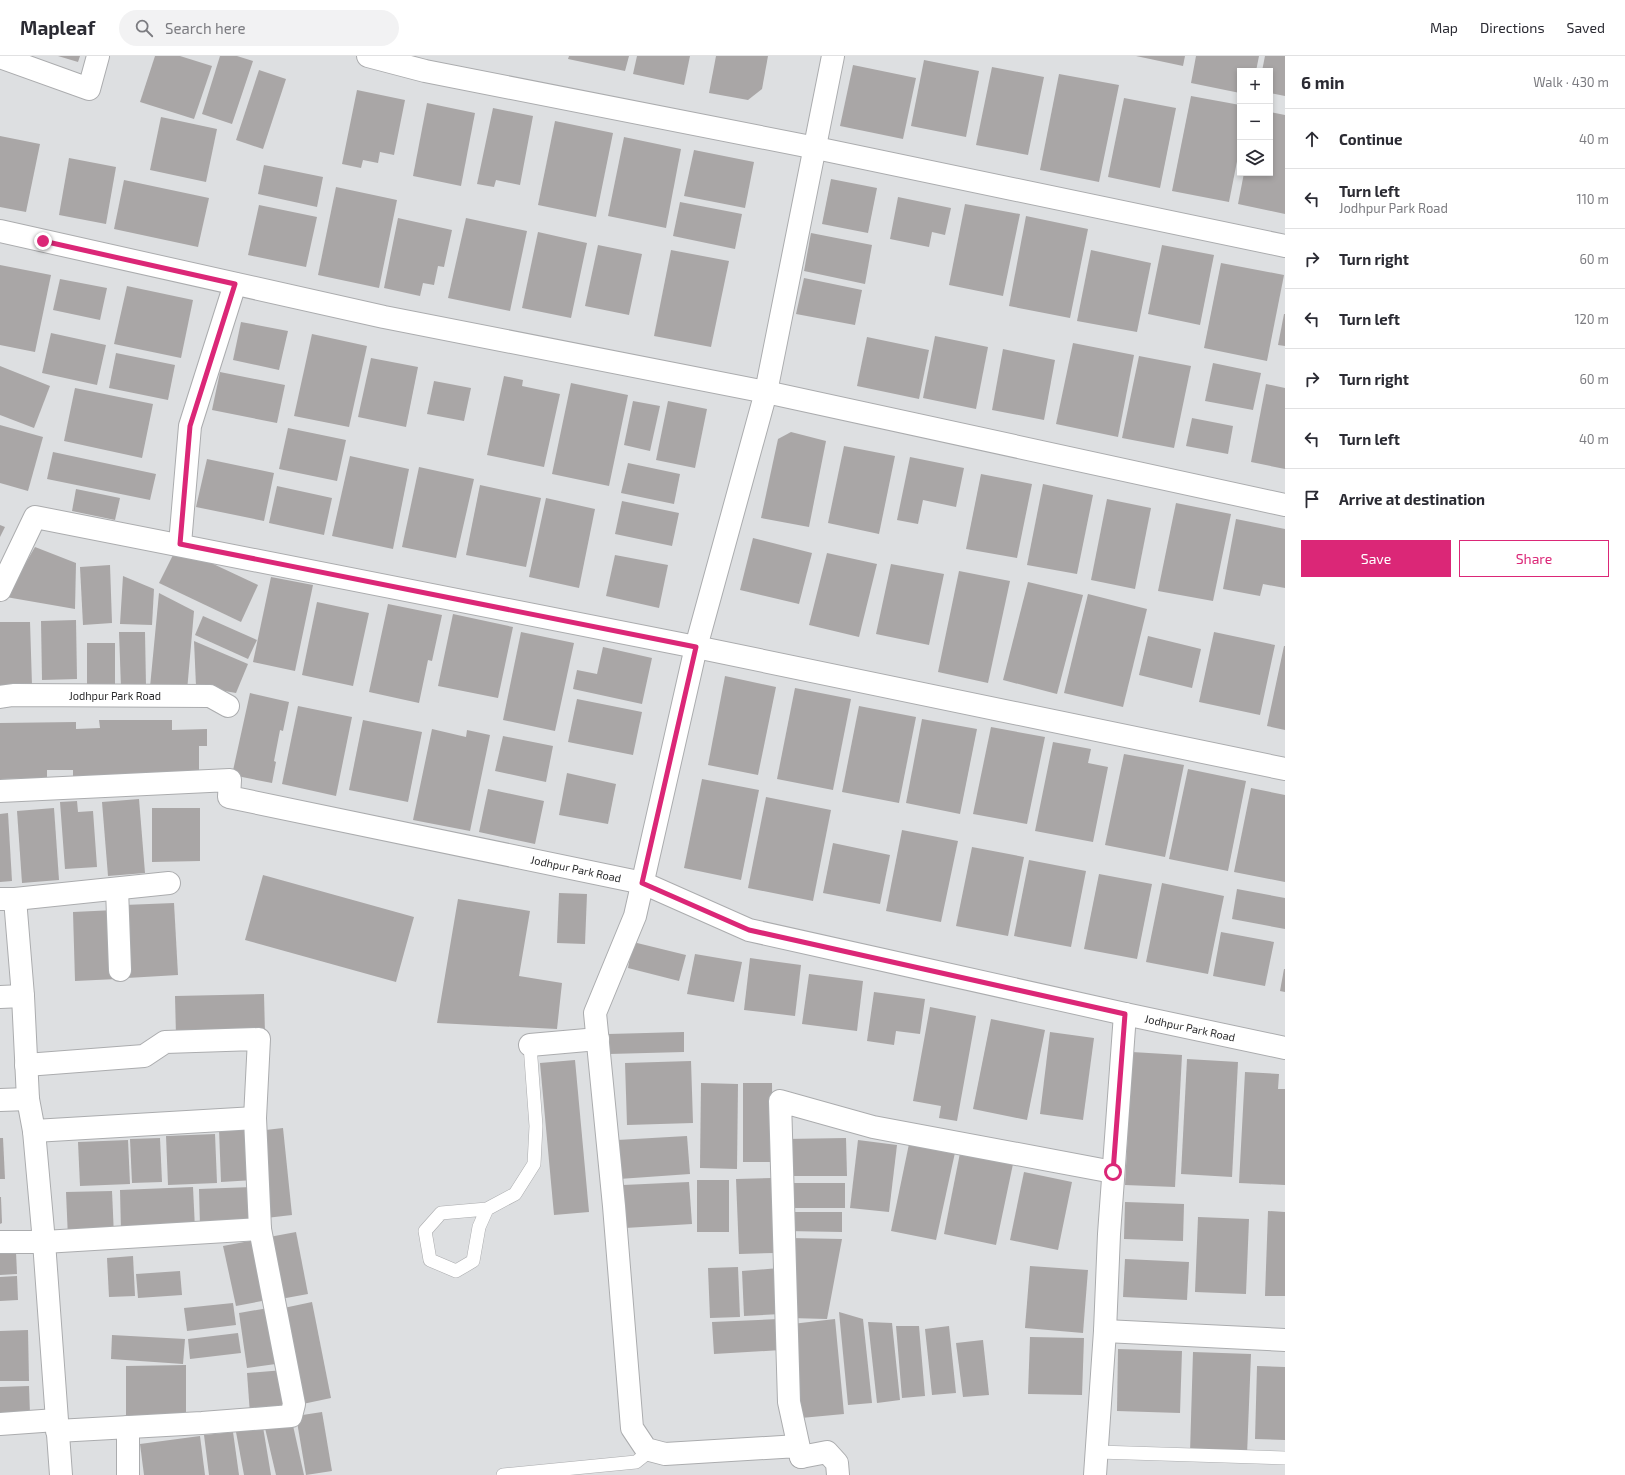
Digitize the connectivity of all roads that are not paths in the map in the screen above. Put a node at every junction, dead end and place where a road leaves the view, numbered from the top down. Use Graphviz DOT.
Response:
graph roads {
  1 [pos="98,56"];
  2 [pos="368,56"];
  3 [pos="834,56"];
  4 [pos="0,58"];
  5 [pos="816,148"];
  6 [pos="0,231"];
  7 [pos="1285,246"];
  8 [pos="235,284"];
  9 [pos="766,392"];
  10 [pos="1285,505"];
  11 [pos="180,544"];
  12 [pos="0,590"];
  13 [pos="696,647"];
  14 [pos="0,697"];
  15 [pos="228,706"];
  16 [pos="1285,769"];
  17 [pos="0,791"];
  18 [pos="168,883"];
  19 [pos="642,883"];
  20 [pos="117,889"];
  21 [pos="7,899"];
  22 [pos="120,970"];
  23 [pos="23,996"];
  24 [pos="0,997"];
  25 [pos="1125,1014"];
  26 [pos="598,1039"];
  27 [pos="530,1045"];
  28 [pos="1285,1048"];
  29 [pos="26,1065"];
  30 [pos="28,1099"];
  31 [pos="0,1100"];
  32 [pos="254,1118"];
  33 [pos="34,1131"];
  34 [pos="1113,1172"];
  35 [pos="487,1209"];
  36 [pos="260,1229"];
  37 [pos="0,1242"];
  38 [pos="44,1242"];
  39 [pos="1105,1331"];
  40 [pos="1285,1340"];
  41 [pos="0,1424"];
  42 [pos="57,1425"];
  43 [pos="128,1427"];
  44 [pos="651,1450"];
  45 [pos="1098,1452"];
  46 [pos="800,1457"];
  47 [pos="1285,1458"];
  48 [pos="61,1475"];
  49 [pos="128,1475"];
  50 [pos="503,1475"];
  51 [pos="838,1475"];
  52 [pos="1095,1475"];
  1 -- 4 [label="street"];
  2 -- 5 [label="street"];
  3 -- 5 [label="street"];
  5 -- 7 [label="street"];
  5 -- 9 [label="street"];
  6 -- 8 [label="street"];
  8 -- 9 [label="street"];
  8 -- 11 [label="street"];
  9 -- 10 [label="street"];
  9 -- 13 [label="street"];
  11 -- 12 [label="street"];
  11 -- 13 [label="street"];
  13 -- 16 [label="street"];
  13 -- 19 [label="street"];
  14 -- 15 [label="street, Jodhpur Park Road"];
  17 -- 19 [label="street, Jodhpur Park Road"];
  18 -- 20 [label="street"];
  19 -- 25 [label="street, Jodhpur Park Road"];
  19 -- 26 [label="street"];
  20 -- 21 [label="street"];
  20 -- 22 [label="street"];
  21 -- 23 [label="street"];
  23 -- 24 [label="street"];
  23 -- 29 [label="street"];
  25 -- 28 [label="street, Jodhpur Park Road"];
  25 -- 34 [label="street"];
  26 -- 27 [label="street"];
  26 -- 44 [label="street"];
  27 -- 35 [label="lane"];
  29 -- 30 [label="street"];
  29 -- 32 [label="street"];
  30 -- 31 [label="street"];
  30 -- 33 [label="street"];
  32 -- 33 [label="street"];
  32 -- 36 [label="street"];
  33 -- 38 [label="street"];
  34 -- 39 [label="street"];
  34 -- 46 [label="street"];
  35 -- 35 [label="lane"];
  36 -- 38 [label="street"];
  36 -- 43 [label="street"];
  37 -- 38 [label="street"];
  38 -- 42 [label="street"];
  39 -- 40 [label="street"];
  39 -- 45 [label="street"];
  41 -- 42 [label="street"];
  42 -- 43 [label="street"];
  42 -- 48 [label="street"];
  43 -- 49 [label="street"];
  44 -- 46 [label="street"];
  44 -- 50 [label="lane"];
  45 -- 47 [label="lane"];
  45 -- 52 [label="street"];
  46 -- 51 [label="street"];
}
